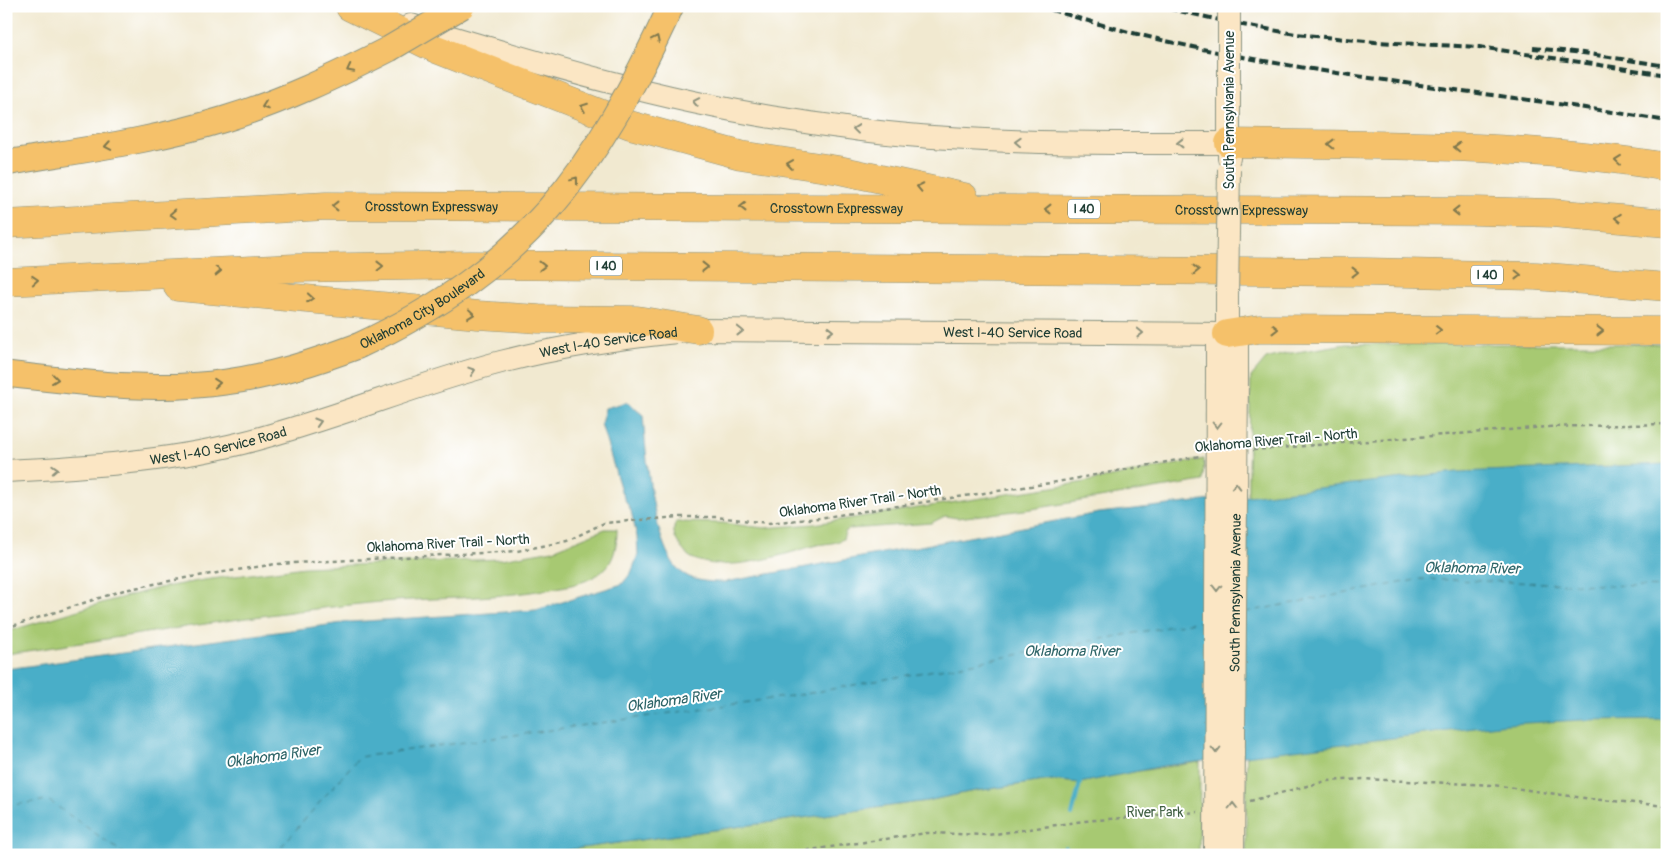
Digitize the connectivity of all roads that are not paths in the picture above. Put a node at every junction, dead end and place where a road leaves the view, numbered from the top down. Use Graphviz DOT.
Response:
graph roads {
  1 [pos="462,6"];
  2 [pos="671,6"];
  3 [pos="348,7"];
  4 [pos="1229,8"];
  5 [pos="1229,156"];
  6 [pos="6,163"];
  7 [pos="1667,167"];
  8 [pos="1019,209"];
  9 [pos="1667,223"];
  10 [pos="6,224"];
  11 [pos="64,278"];
  12 [pos="6,282"];
  13 [pos="1667,287"];
  14 [pos="698,330"];
  15 [pos="1667,331"];
  16 [pos="1227,334"];
  17 [pos="6,374"];
  18 [pos="1227,376"];
  19 [pos="6,471"];
  20 [pos="1215,855"];
  21 [pos="1233,855"];
  1 -- 6 [label="main road, one-way, bridge"];
  17 -- 2 [label="main road, Oklahoma City Boulevard, one-way, bridge"];
  5 -- 3 [label="main road, one-way"];
  8 -- 3 [label="highway, one-way"];
  4 -- 5 [label="main road, South Pennsylvania Avenue, bridge"];
  7 -- 5 [label="highway, one-way"];
  5 -- 16 [label="main road, South Pennsylvania Avenue, bridge"];
  9 -- 8 [label="highway, Crosstown Expressway / I 40, one-way"];
  8 -- 10 [label="highway, Crosstown Expressway / I 40, one-way"];
  12 -- 11 [label="highway, I 40, one-way"];
  11 -- 13 [label="highway, I 40, one-way"];
  11 -- 14 [label="highway, one-way"];
  14 -- 16 [label="main road, West I-40 Service Road, one-way"];
  19 -- 14 [label="main road, West I-40 Service Road, one-way"];
  16 -- 15 [label="highway, one-way"];
  16 -- 18 [label="main road, South Pennsylvania Avenue"];
  18 -- 20 [label="main road, South Pennsylvania Avenue, one-way, bridge"];
  21 -- 18 [label="main road, South Pennsylvania Avenue, one-way, bridge"];
}
